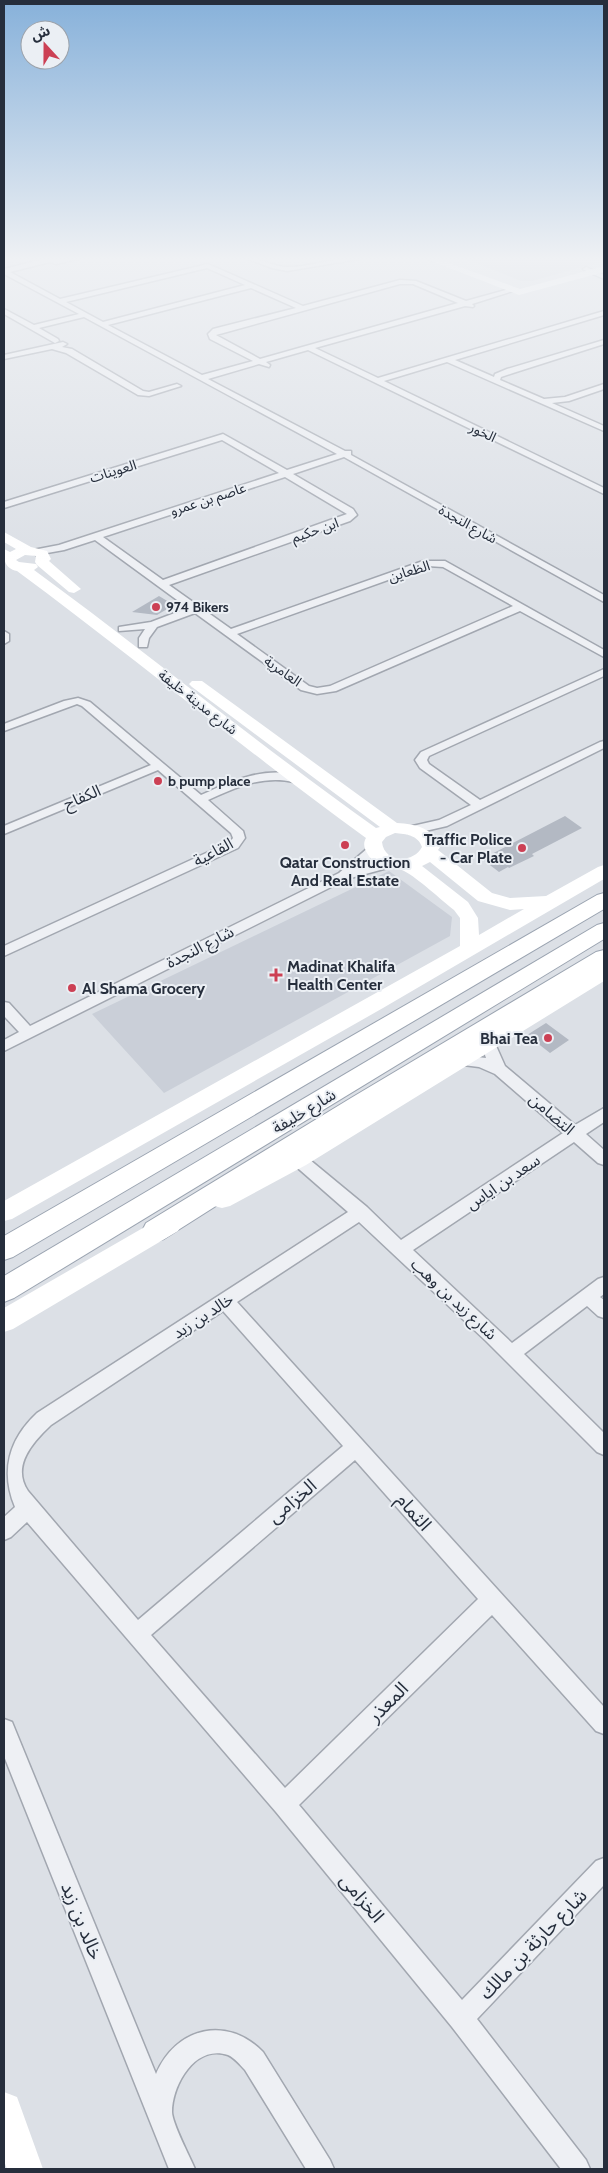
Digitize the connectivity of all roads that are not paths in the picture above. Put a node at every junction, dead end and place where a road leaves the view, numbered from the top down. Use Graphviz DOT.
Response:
graph roads {
  1 [pos="85,360"];
  2 [pos="169,360"];
  3 [pos="258,360"];
  4 [pos="270,360"];
  5 [pos="275,360"];
  6 [pos="333,360"];
  7 [pos="447,360"];
  8 [pos="449,360"];
  9 [pos="543,360"];
  10 [pos="263,363"];
  11 [pos="202,378"];
  12 [pos="496,380"];
  13 [pos="377,381"];
  14 [pos="209,382"];
  15 [pos="177,386"];
  16 [pos="604,386"];
  17 [pos="543,402"];
  18 [pos="604,429"];
  19 [pos="223,437"];
  20 [pos="354,450"];
  21 [pos="342,454"];
  22 [pos="286,474"];
  23 [pos="604,491"];
  24 [pos="4,505"];
  25 [pos="4,536"];
  26 [pos="96,536"];
  27 [pos="37,556"];
  28 [pos="11,560"];
  29 [pos="162,584"];
  30 [pos="604,586"];
  31 [pos="591,592"];
  32 [pos="604,599"];
  33 [pos="520,607"];
  34 [pos="195,609"];
  35 [pos="153,625"];
  36 [pos="123,628"];
  37 [pos="229,633"];
  38 [pos="4,634"];
  39 [pos="4,640"];
  40 [pos="143,645"];
  41 [pos="604,654"];
  42 [pos="604,672"];
  43 [pos="4,728"];
  44 [pos="604,744"];
  45 [pos="263,754"];
  46 [pos="160,765"];
  47 [pos="257,776"];
  48 [pos="294,778"];
  49 [pos="201,799"];
  50 [pos="479,805"];
  51 [pos="443,823"];
  52 [pos="393,828"];
  53 [pos="4,830"];
  54 [pos="412,830"];
  55 [pos="374,844"];
  56 [pos="430,847"];
  57 [pos="399,864"];
  58 [pos="604,871"];
  59 [pos="342,876"];
  60 [pos="604,900"];
  61 [pos="549,902"];
  62 [pos="604,930"];
  63 [pos="470,948"];
  64 [pos="4,952"];
  65 [pos="604,957"];
  66 [pos="604,972"];
  67 [pos="4,1007"];
  68 [pos="28,1033"];
  69 [pos="488,1043"];
  70 [pos="4,1046"];
  71 [pos="460,1060"];
  72 [pos="500,1070"];
  73 [pos="604,1114"];
  74 [pos="575,1134"];
  75 [pos="298,1159"];
  76 [pos="604,1159"];
  77 [pos="45,1188"];
  78 [pos="4,1200"];
  79 [pos="4,1212"];
  80 [pos="361,1212"];
  81 [pos="155,1231"];
  82 [pos="4,1249"];
  83 [pos="401,1249"];
  84 [pos="604,1284"];
  85 [pos="4,1290"];
  86 [pos="588,1296"];
  87 [pos="225,1301"];
  88 [pos="604,1311"];
  89 [pos="4,1321"];
  90 [pos="512,1353"];
  91 [pos="44,1419"];
  92 [pos="604,1446"];
  93 [pos="356,1447"];
  94 [pos="28,1508"];
  95 [pos="4,1530"];
  96 [pos="492,1600"];
  97 [pos="136,1634"];
  98 [pos="604,1723"];
  99 [pos="4,1730"];
  100 [pos="284,1804"];
  101 [pos="604,1869"];
  102 [pos="461,2018"];
  103 [pos="4,2110"];
  104 [pos="160,2112"];
  105 [pos="25,2169"];
  106 [pos="182,2169"];
  107 [pos="321,2169"];
  108 [pos="577,2169"];
  1 -- 15 [label="street"];
  2 -- 11 [label="street, شارع النجدة"];
  3 -- 10 [label="street"];
  4 -- 10 [label="street"];
  5 -- 10 [label="street"];
  6 -- 13 [label="street, الخور"];
  7 -- 13 [label="street"];
  8 -- 12 [label="street"];
  9 -- 12 [label="street"];
  10 -- 11 [label="street"];
  10 -- 14 [label="street"];
  11 -- 14 [label="street, شارع النجدة"];
  12 -- 17 [label="street"];
  13 -- 23 [label="street, الخور"];
  14 -- 21 [label="street, شارع النجدة"];
  16 -- 17 [label="street"];
  17 -- 18 [label="street"];
  19 -- 22 [label="street, ابن حكيم"];
  19 -- 24 [label="street, العوينات"];
  20 -- 21 [label="street, عاصم بن عمرو"];
  21 -- 22 [label="street, عاصم بن عمرو"];
  21 -- 31 [label="street, شارع النجدة"];
  22 -- 26 [label="street, عاصم بن عمرو"];
  22 -- 29 [label="street, ابن حكيم"];
  25 -- 27 [label="street, شارع مدينة خليفة"];
  26 -- 27 [label="street, عاصم بن عمرو"];
  26 -- 29 [label="street, العامرية"];
  27 -- 28 [label="street"];
  27 -- 36 [label="street, شارع مدينة خليفة"];
  28 -- 45 [label="street, شارع مدينة خليفة"];
  29 -- 34 [label="street, العامرية"];
  30 -- 31 [label="street"];
  31 -- 32 [label="street, شارع النجدة"];
  33 -- 37 [label="street, الظعاين"];
  33 -- 37 [label="street, العامرية"];
  33 -- 41 [label="street, الظعاين"];
  34 -- 35 [label="street"];
  34 -- 37 [label="street, العامرية"];
  35 -- 36 [label="street"];
  35 -- 40 [label="street"];
  36 -- 40 [label="street, شارع مدينة خليفة"];
  38 -- 39 [label="street"];
  40 -- 52 [label="street, شارع مدينة خليفة"];
  42 -- 50 [label="street"];
  43 -- 46 [label="street, القاعية"];
  44 -- 50 [label="street"];
  45 -- 47 [label="street"];
  45 -- 48 [label="street, شارع مدينة خليفة"];
  46 -- 49 [label="street, القاعية"];
  46 -- 53 [label="street, الكفاح"];
  47 -- 48 [label="street"];
  47 -- 49 [label="street"];
  48 -- 55 [label="street, شارع مدينة خليفة"];
  49 -- 64 [label="street, القاعية"];
  50 -- 51 [label="street"];
  51 -- 54 [label="street"];
  51 -- 56 [label="street"];
  52 -- 54 [label="street"];
  52 -- 55 [label="street"];
  54 -- 56 [label="street"];
  55 -- 57 [label="street"];
  55 -- 59 [label="street, شارع النجدة"];
  56 -- 57 [label="street"];
  56 -- 61 [label="street"];
  57 -- 59 [label="street, شارع النجدة"];
  57 -- 63 [label="street"];
  58 -- 61 [label="street"];
  59 -- 68 [label="street, شارع النجدة"];
  60 -- 82 [label="main road, شارع خليفة"];
  61 -- 63 [label="street"];
  62 -- 85 [label="main road, شارع خليفة"];
  63 -- 77 [label="street"];
  65 -- 81 [label="main road"];
  66 -- 69 [label="street"];
  67 -- 68 [label="street"];
  68 -- 70 [label="street, شارع النجدة"];
  69 -- 71 [label="street"];
  69 -- 72 [label="street, التضامن"];
  71 -- 72 [label="street, التضامن"];
  71 -- 75 [label="street"];
  72 -- 74 [label="street, التضامن"];
  73 -- 74 [label="street, سعد بن اياس"];
  74 -- 76 [label="street, التضامن"];
  74 -- 83 [label="street, سعد بن اياس"];
  75 -- 80 [label="street, شارع زيد بن وهب"];
  75 -- 81 [label="street"];
  77 -- 78 [label="street"];
  77 -- 79 [label="street"];
  80 -- 83 [label="street, شارع زيد بن وهب"];
  80 -- 87 [label="street, خالد بن زيد"];
  81 -- 89 [label="street"];
  83 -- 90 [label="street, شارع زيد بن وهب"];
  84 -- 86 [label="street"];
  86 -- 88 [label="street"];
  86 -- 90 [label="street"];
  87 -- 91 [label="street, خالد بن زيد"];
  87 -- 93 [label="street, الثمام"];
  90 -- 92 [label="street, شارع زيد بن وهب"];
  91 -- 94 [label="street, الخزامى"];
  93 -- 96 [label="street, الثمام"];
  93 -- 97 [label="street, الخزامى"];
  94 -- 95 [label="street"];
  94 -- 97 [label="street, الخزامى"];
  96 -- 98 [label="street, الثمام"];
  96 -- 100 [label="street, المعذر"];
  97 -- 100 [label="street, الخزامى"];
  99 -- 104 [label="street, خالد بن زيد"];
  100 -- 102 [label="street, الخزامى"];
  101 -- 102 [label="street, شارع حارثة بن مالك"];
  102 -- 108 [label="street, الخزامى"];
  103 -- 105 [label="street"];
  104 -- 106 [label="street, خالد بن زيد"];
  104 -- 107 [label="street, خالد بن زيد"];
}
